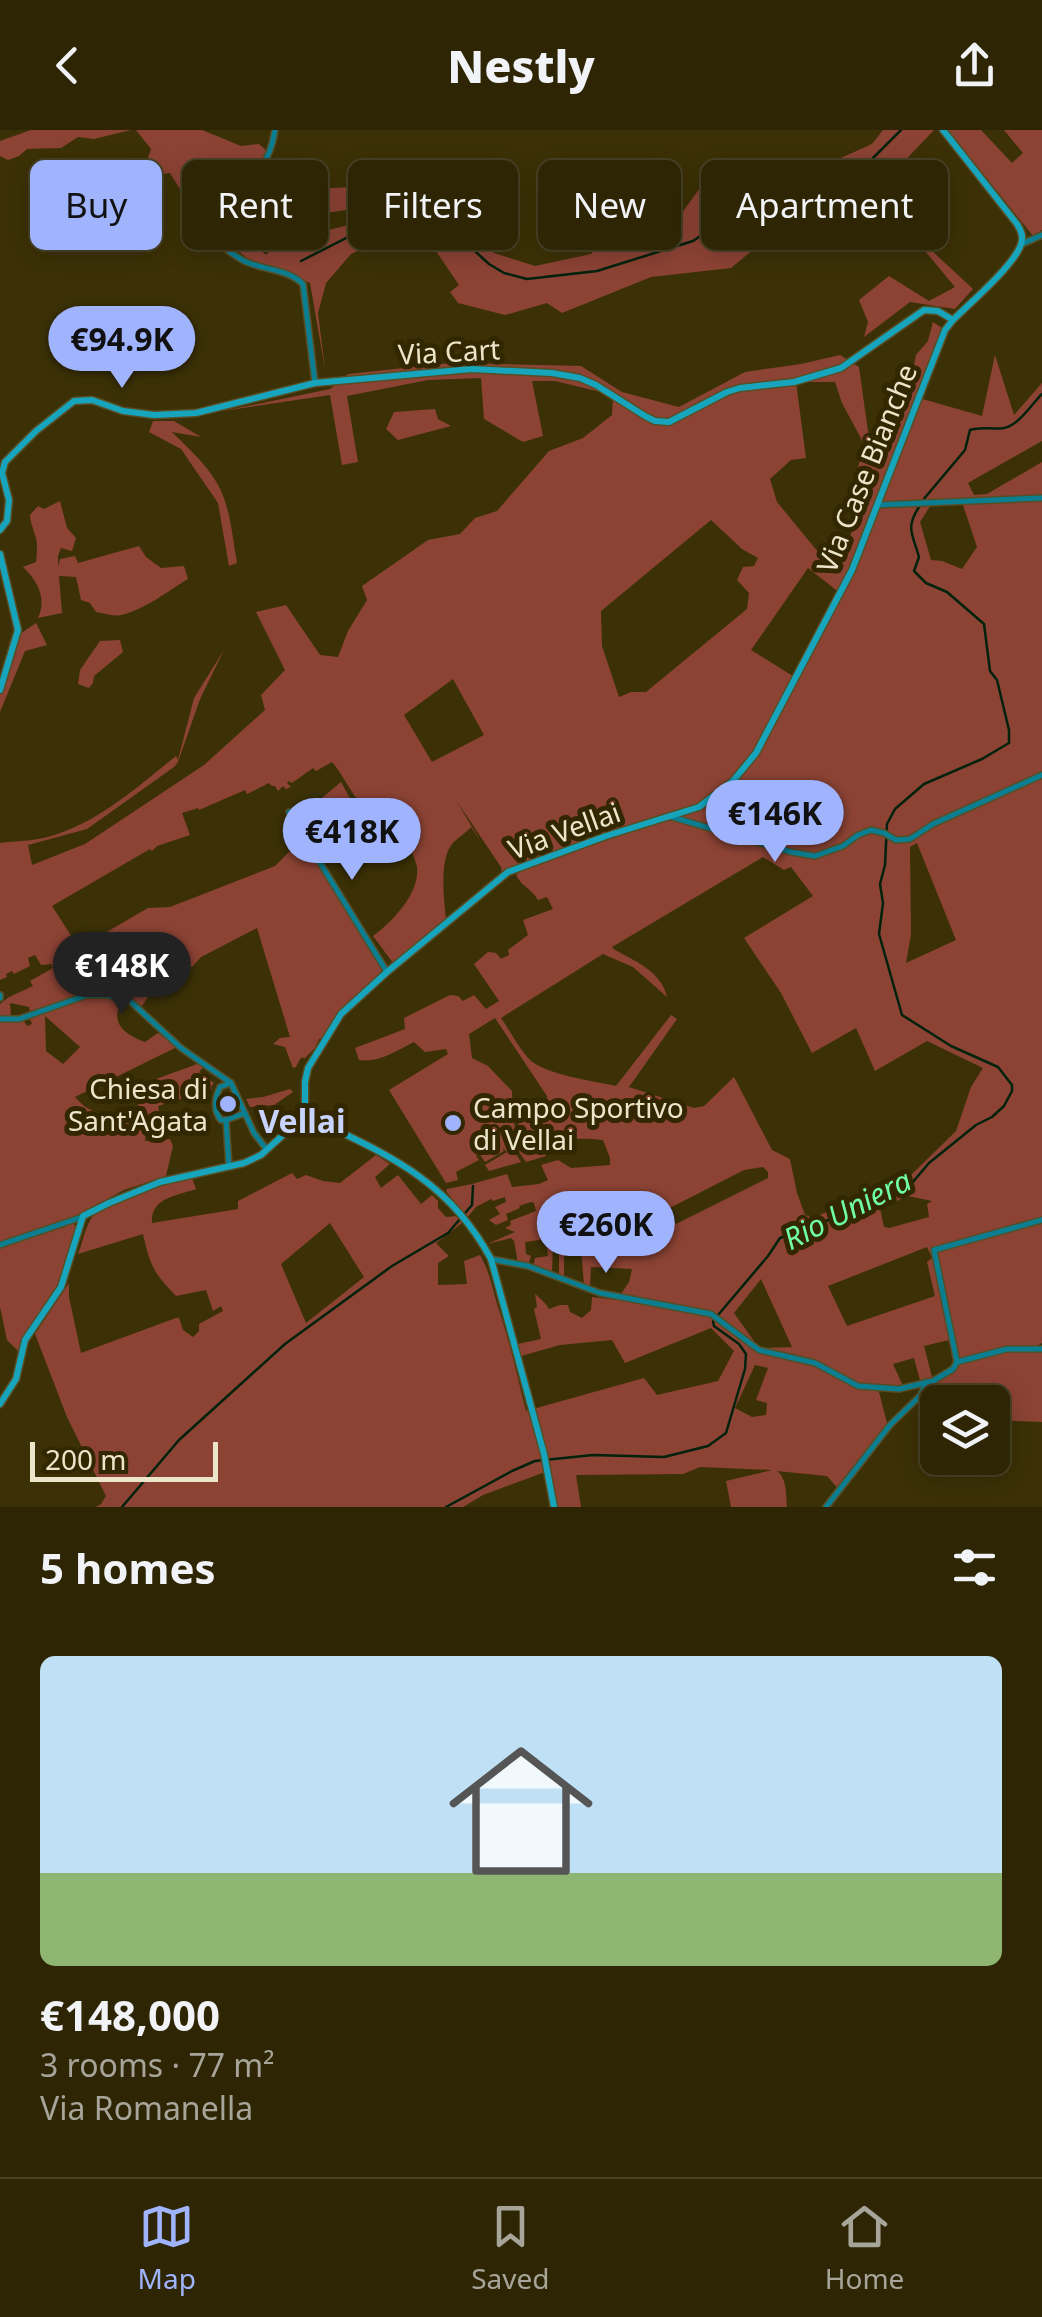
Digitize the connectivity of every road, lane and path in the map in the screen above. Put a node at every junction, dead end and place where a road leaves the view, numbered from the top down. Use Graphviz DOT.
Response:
graph roads {
  1 [pos="275,130"];
  2 [pos="944,130"];
  3 [pos="1042,236"];
  4 [pos="1022,244"];
  5 [pos="952,320"];
  6 [pos="315,383"];
  7 [pos="1,473"];
  8 [pos="1042,498"];
  9 [pos="877,505"];
  10 [pos="0,530"];
  11 [pos="0,554"];
  12 [pos="0,690"];
  13 [pos="1042,774"];
  14 [pos="289,812"];
  15 [pos="672,817"];
  16 [pos="387,972"];
  17 [pos="0,1019"];
  18 [pos="231,1083"];
  19 [pos="245,1113"];
  20 [pos="304,1115"];
  21 [pos="226,1120"];
  22 [pos="267,1150"];
  23 [pos="229,1167"];
  24 [pos="84,1216"];
  25 [pos="1042,1220"];
  26 [pos="0,1246"];
  27 [pos="491,1259"];
  28 [pos="1042,1349"];
  29 [pos="957,1362"];
  30 [pos="926,1382"];
  31 [pos="0,1404"];
  32 [pos="554,1507"];
  33 [pos="826,1507"];
  1 -- 6 [label="street"];
  2 -- 4 [label="street"];
  3 -- 4 [label="street"];
  4 -- 5 [label="street, Via Case Bianche"];
  5 -- 6 [label="street, Via Cart"];
  5 -- 9 [label="street, Via Case Bianche"];
  6 -- 7 [label="street, Via Cart"];
  7 -- 10 [label="street, Via Cart"];
  8 -- 9 [label="street"];
  9 -- 15 [label="street, Via Case Bianche"];
  11 -- 12 [label="street"];
  13 -- 15 [label="street"];
  14 -- 16 [label="street"];
  15 -- 16 [label="street, Via Vellai"];
  16 -- 20 [label="street, Via Vellai"];
  17 -- 18 [label="street"];
  18 -- 19 [label="street"];
  18 -- 21 [label="street"];
  19 -- 21 [label="street"];
  19 -- 22 [label="street"];
  20 -- 22 [label="street"];
  20 -- 27 [label="street"];
  21 -- 23 [label="street"];
  22 -- 23 [label="street"];
  23 -- 24 [label="street"];
  24 -- 26 [label="street"];
  24 -- 31 [label="street"];
  25 -- 29 [label="street"];
  27 -- 30 [label="street"];
  27 -- 32 [label="street"];
  28 -- 29 [label="street"];
  29 -- 30 [label="street"];
  30 -- 33 [label="street"];
}
